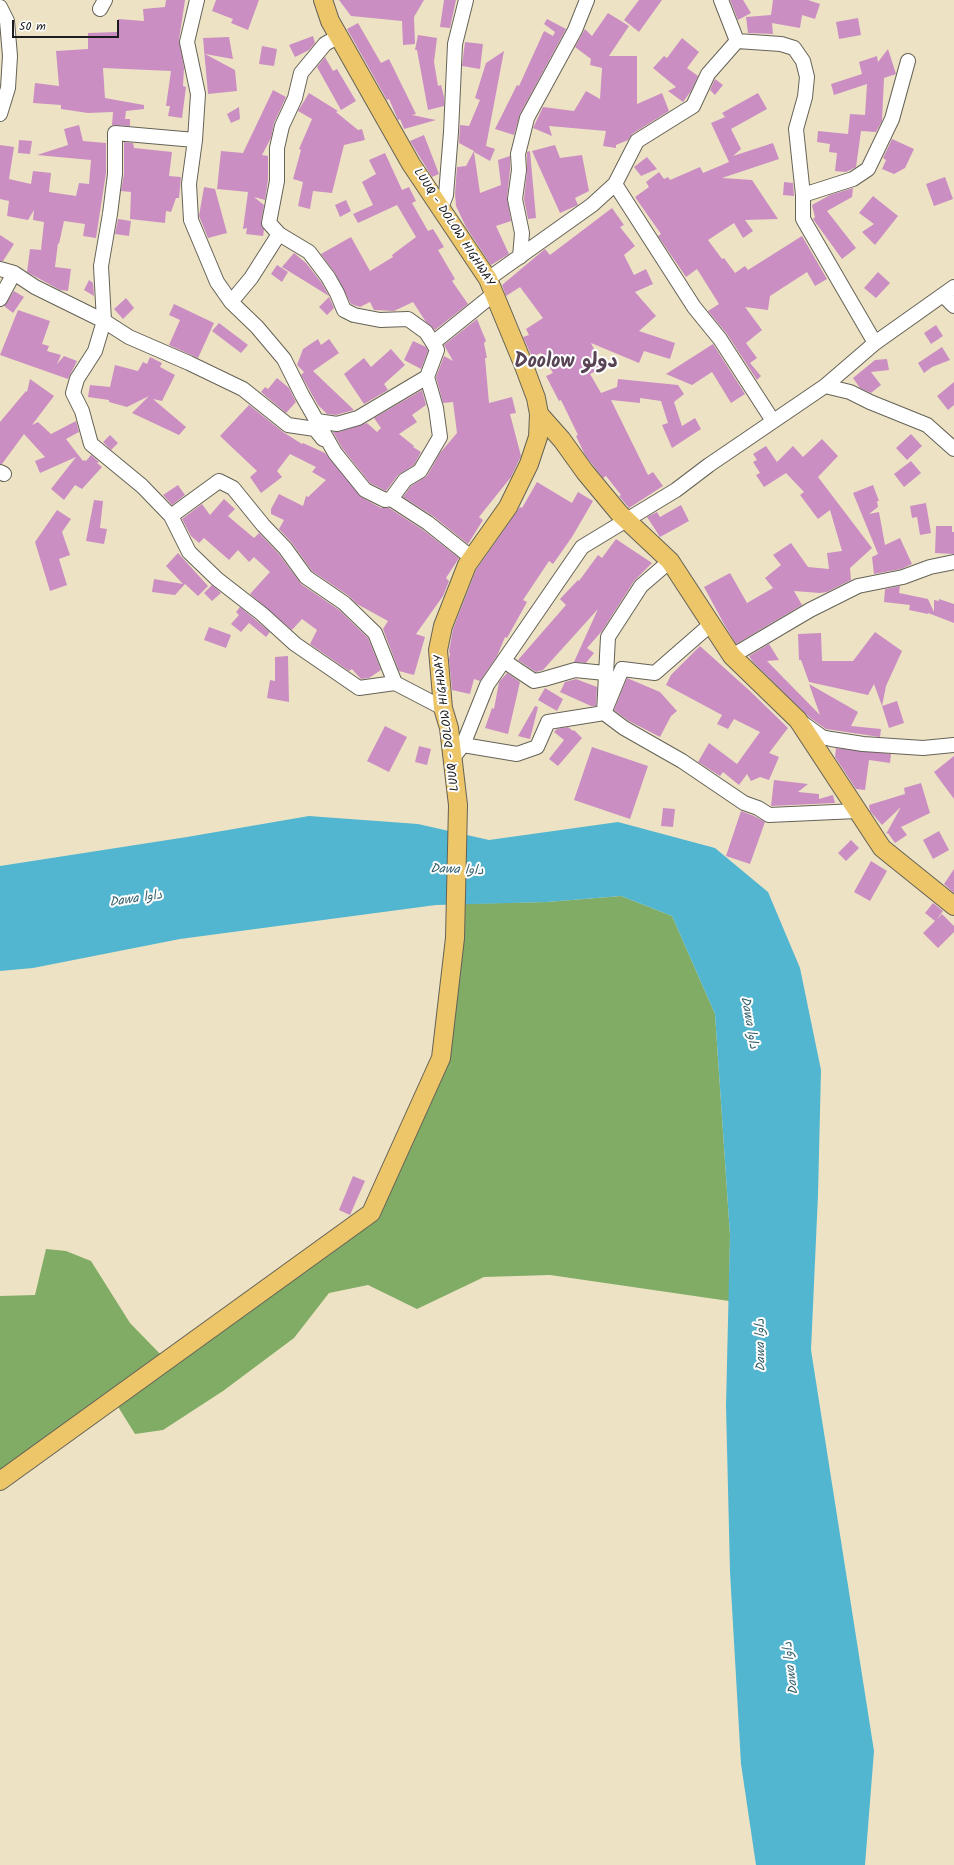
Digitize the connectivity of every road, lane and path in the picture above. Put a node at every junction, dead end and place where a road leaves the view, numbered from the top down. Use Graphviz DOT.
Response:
graph roads {
  1 [pos="197,0"];
  2 [pos="323,0"];
  3 [pos="466,0"];
  4 [pos="587,0"];
  5 [pos="721,0"];
  6 [pos="0,7"];
  7 [pos="338,36"];
  8 [pos="737,41"];
  9 [pos="908,61"];
  10 [pos="0,114"];
  11 [pos="195,140"];
  12 [pos="615,184"];
  13 [pos="803,195"];
  14 [pos="441,208"];
  15 [pos="279,234"];
  16 [pos="520,257"];
  17 [pos="0,269"];
  18 [pos="14,273"];
  19 [pos="491,286"];
  20 [pos="948,291"];
  21 [pos="0,299"];
  22 [pos="231,302"];
  23 [pos="954,306"];
  24 [pos="104,321"];
  25 [pos="434,343"];
  26 [pos="875,343"];
  27 [pos="427,377"];
  28 [pos="825,386"];
  29 [pos="539,414"];
  30 [pos="317,421"];
  31 [pos="773,421"];
  32 [pos="954,449"];
  33 [pos="335,453"];
  34 [pos="391,499"];
  35 [pos="171,516"];
  36 [pos="626,520"];
  37 [pos="472,558"];
  38 [pos="670,560"];
  39 [pos="954,562"];
  40 [pos="710,625"];
  41 [pos="732,656"];
  42 [pos="504,661"];
  43 [pos="605,673"];
  44 [pos="396,683"];
  45 [pos="443,708"];
  46 [pos="604,713"];
  47 [pos="798,720"];
  48 [pos="954,745"];
  49 [pos="457,752"];
  50 [pos="857,811"];
  51 [pos="954,906"];
  52 [pos="0,1481"];
  1 -- 11 [label="street"];
  2 -- 7 [label="main road, LUUQ - DOLOW HIGHWAY"];
  3 -- 14 [label="street"];
  4 -- 16 [label="street"];
  5 -- 8 [label="street"];
  6 -- 10 [label="street"];
  7 -- 14 [label="main road, LUUQ - DOLOW HIGHWAY"];
  7 -- 15 [label="street"];
  8 -- 12 [label="street"];
  8 -- 13 [label="street"];
  9 -- 13 [label="street"];
  11 -- 22 [label="street"];
  11 -- 24 [label="street"];
  12 -- 16 [label="street"];
  12 -- 31 [label="street"];
  13 -- 26 [label="street"];
  14 -- 19 [label="main road, LUUQ - DOLOW HIGHWAY"];
  15 -- 22 [label="street"];
  15 -- 25 [label="street"];
  16 -- 19 [label="street"];
  17 -- 18 [label="street"];
  18 -- 21 [label="street"];
  18 -- 24 [label="street"];
  19 -- 25 [label="street"];
  19 -- 29 [label="main road, LUUQ - DOLOW HIGHWAY"];
  20 -- 23 [label="street"];
  20 -- 26 [label="street"];
  22 -- 30 [label="street"];
  24 -- 33 [label="street"];
  24 -- 35 [label="street"];
  25 -- 27 [label="street"];
  26 -- 28 [label="street"];
  27 -- 30 [label="street"];
  27 -- 34 [label="street"];
  28 -- 31 [label="street"];
  28 -- 32 [label="street"];
  29 -- 36 [label="main road"];
  29 -- 37 [label="main road, LUUQ - DOLOW HIGHWAY"];
  30 -- 33 [label="street"];
  31 -- 36 [label="street"];
  33 -- 34 [label="street"];
  34 -- 37 [label="street"];
  35 -- 44 [label="street"];
  35 -- 44 [label="street"];
  36 -- 38 [label="main road"];
  36 -- 42 [label="street"];
  37 -- 45 [label="main road, LUUQ - DOLOW HIGHWAY"];
  38 -- 40 [label="main road"];
  38 -- 43 [label="street"];
  39 -- 41 [label="street"];
  40 -- 41 [label="main road"];
  40 -- 46 [label="street"];
  41 -- 47 [label="main road"];
  42 -- 43 [label="street"];
  42 -- 49 [label="street"];
  43 -- 46 [label="street"];
  44 -- 45 [label="street"];
  45 -- 49 [label="main road, LUUQ - DOLOW HIGHWAY"];
  46 -- 49 [label="street"];
  46 -- 50 [label="street"];
  47 -- 48 [label="street"];
  47 -- 50 [label="main road"];
  49 -- 52 [label="main road, LUUQ - DOLOW HIGHWAY"];
  50 -- 51 [label="main road"];
}
